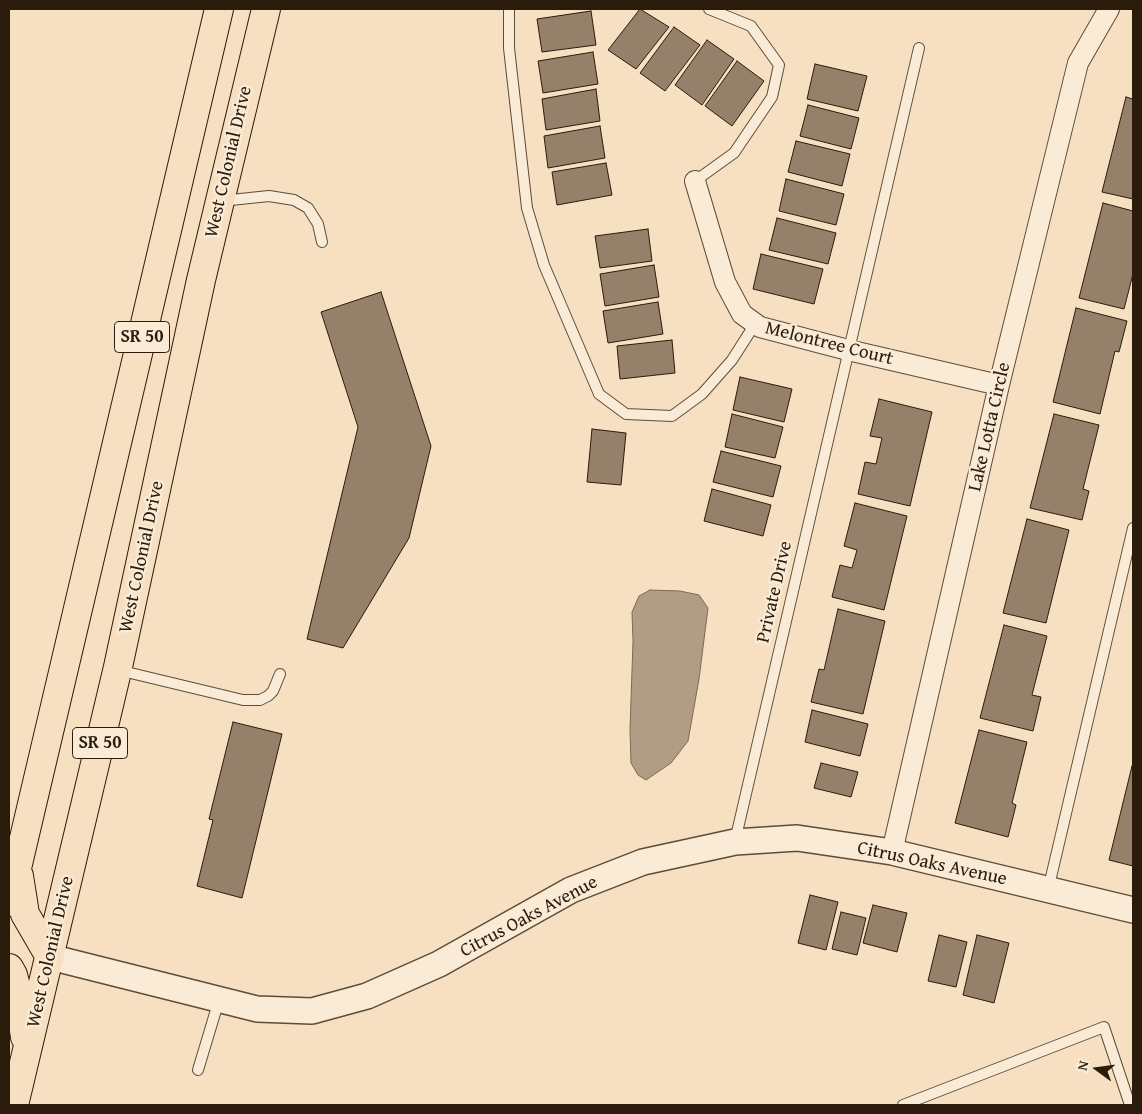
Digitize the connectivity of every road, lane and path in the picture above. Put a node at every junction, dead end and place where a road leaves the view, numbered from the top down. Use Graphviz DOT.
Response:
graph roads {
  1 [pos="219,9"];
  2 [pos="266,9"];
  3 [pos="510,9"];
  4 [pos="709,9"];
  5 [pos="1109,9"];
  6 [pos="919,48"];
  7 [pos="695,181"];
  8 [pos="220,202"];
  9 [pos="322,242"];
  10 [pos="756,324"];
  11 [pos="848,350"];
  12 [pos="999,385"];
  13 [pos="1133,528"];
  14 [pos="117,670"];
  15 [pos="280,674"];
  16 [pos="735,842"];
  17 [pos="892,852"];
  18 [pos="17,864"];
  19 [pos="1048,890"];
  20 [pos="9,902"];
  21 [pos="1133,910"];
  22 [pos="50,957"];
  23 [pos="9,968"];
  24 [pos="220,1000"];
  25 [pos="27,1050"];
  26 [pos="198,1070"];
  27 [pos="14,1105"];
  28 [pos="902,1105"];
  29 [pos="1130,1105"];
  1 -- 18 [label="highway, SR 50"];
  2 -- 8 [label="highway, West Colonial Drive / SR 50"];
  3 -- 10 [label="lane"];
  4 -- 7 [label="lane"];
  5 -- 12 [label="street, Lake Lotta Circle"];
  6 -- 11 [label="lane, Private Drive"];
  7 -- 10 [label="street, Melontree Court"];
  8 -- 9 [label="lane"];
  8 -- 14 [label="highway, West Colonial Drive / SR 50"];
  10 -- 11 [label="street, Melontree Court"];
  11 -- 12 [label="street, Melontree Court"];
  11 -- 16 [label="lane, Private Drive"];
  12 -- 17 [label="street, Lake Lotta Circle"];
  13 -- 19 [label="lane"];
  14 -- 15 [label="lane"];
  14 -- 22 [label="highway, West Colonial Drive / SR 50"];
  16 -- 17 [label="street, Citrus Oaks Avenue"];
  16 -- 24 [label="street, Citrus Oaks Avenue"];
  17 -- 19 [label="street, Citrus Oaks Avenue"];
  18 -- 20 [label="highway, SR 50"];
  18 -- 22 [label="highway"];
  19 -- 21 [label="street, Citrus Oaks Avenue"];
  22 -- 24 [label="street, Citrus Oaks Avenue"];
  22 -- 25 [label="highway, West Colonial Drive / SR 50"];
  23 -- 25 [label="highway"];
  24 -- 26 [label="lane"];
  25 -- 27 [label="highway, West Colonial Drive / SR 50"];
  28 -- 29 [label="lane"];
}
